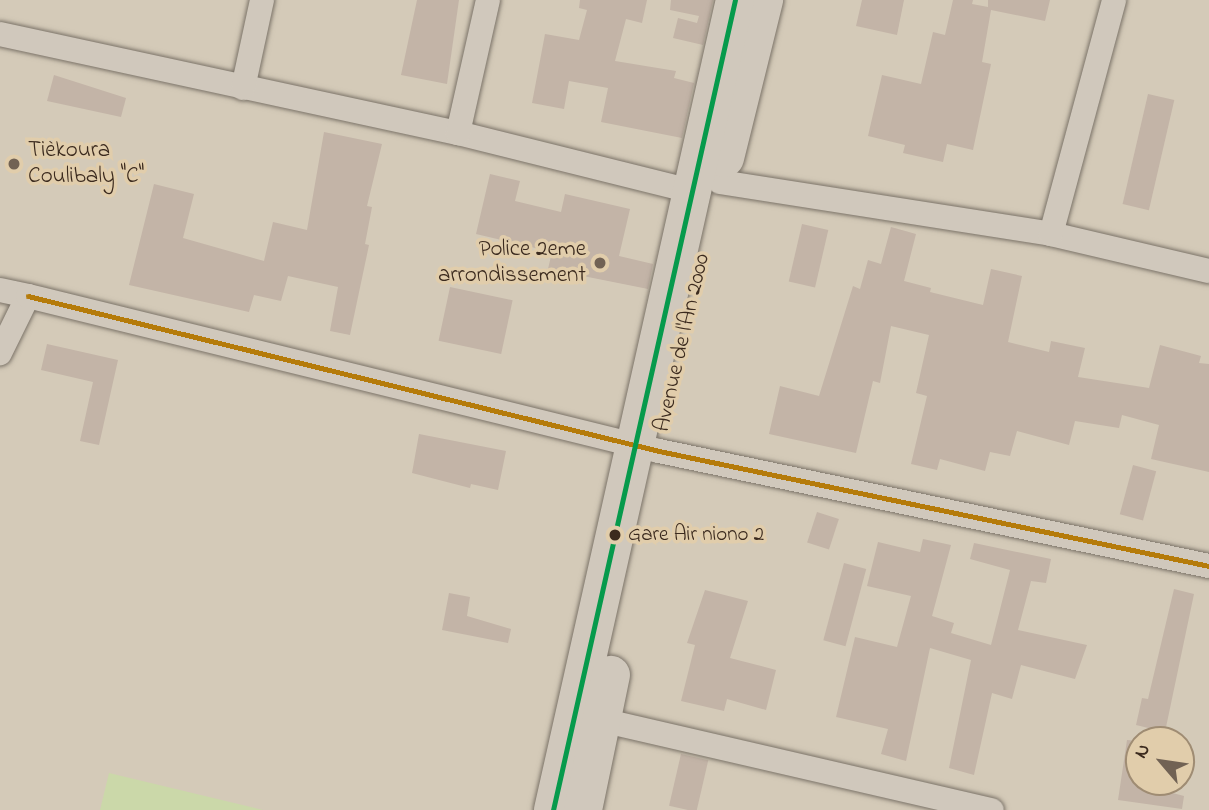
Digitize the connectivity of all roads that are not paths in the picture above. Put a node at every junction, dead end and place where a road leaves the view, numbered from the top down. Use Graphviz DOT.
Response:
graph roads {
  1 [pos="262,0"];
  2 [pos="488,0"];
  3 [pos="735,0"];
  4 [pos="764,0"];
  5 [pos="1114,0"];
  6 [pos="0,34"];
  7 [pos="243,88"];
  8 [pos="458,133"];
  9 [pos="705,186"];
  10 [pos="1051,234"];
  11 [pos="1209,271"];
  12 [pos="0,290"];
  13 [pos="28,296"];
  14 [pos="0,353"];
  15 [pos="648,448"];
  16 [pos="1209,566"];
  17 [pos="601,720"];
  18 [pos="948,805"];
  19 [pos="553,810"];
  20 [pos="583,810"];
  21 [pos="992,810"];
  1 -- 7 [label="street"];
  2 -- 8 [label="street"];
  3 -- 9 [label="main road, Avenue de l'An 2000"];
  4 -- 9 [label="main road, Avenue de l'An 2000"];
  5 -- 10 [label="street"];
  6 -- 7 [label="street"];
  7 -- 8 [label="street"];
  8 -- 9 [label="street"];
  9 -- 10 [label="street"];
  9 -- 15 [label="main road, Avenue de l'An 2000"];
  10 -- 11 [label="street"];
  12 -- 13 [label="street"];
  13 -- 14 [label="street"];
  13 -- 15 [label="street"];
  15 -- 16 [label="street"];
  15 -- 17 [label="main road, Avenue de l'An 2000"];
  15 -- 19 [label="main road, Avenue de l'An 2000"];
  17 -- 18 [label="street"];
  17 -- 20 [label="main road, Avenue de l'An 2000"];
  18 -- 21 [label="street"];
}
